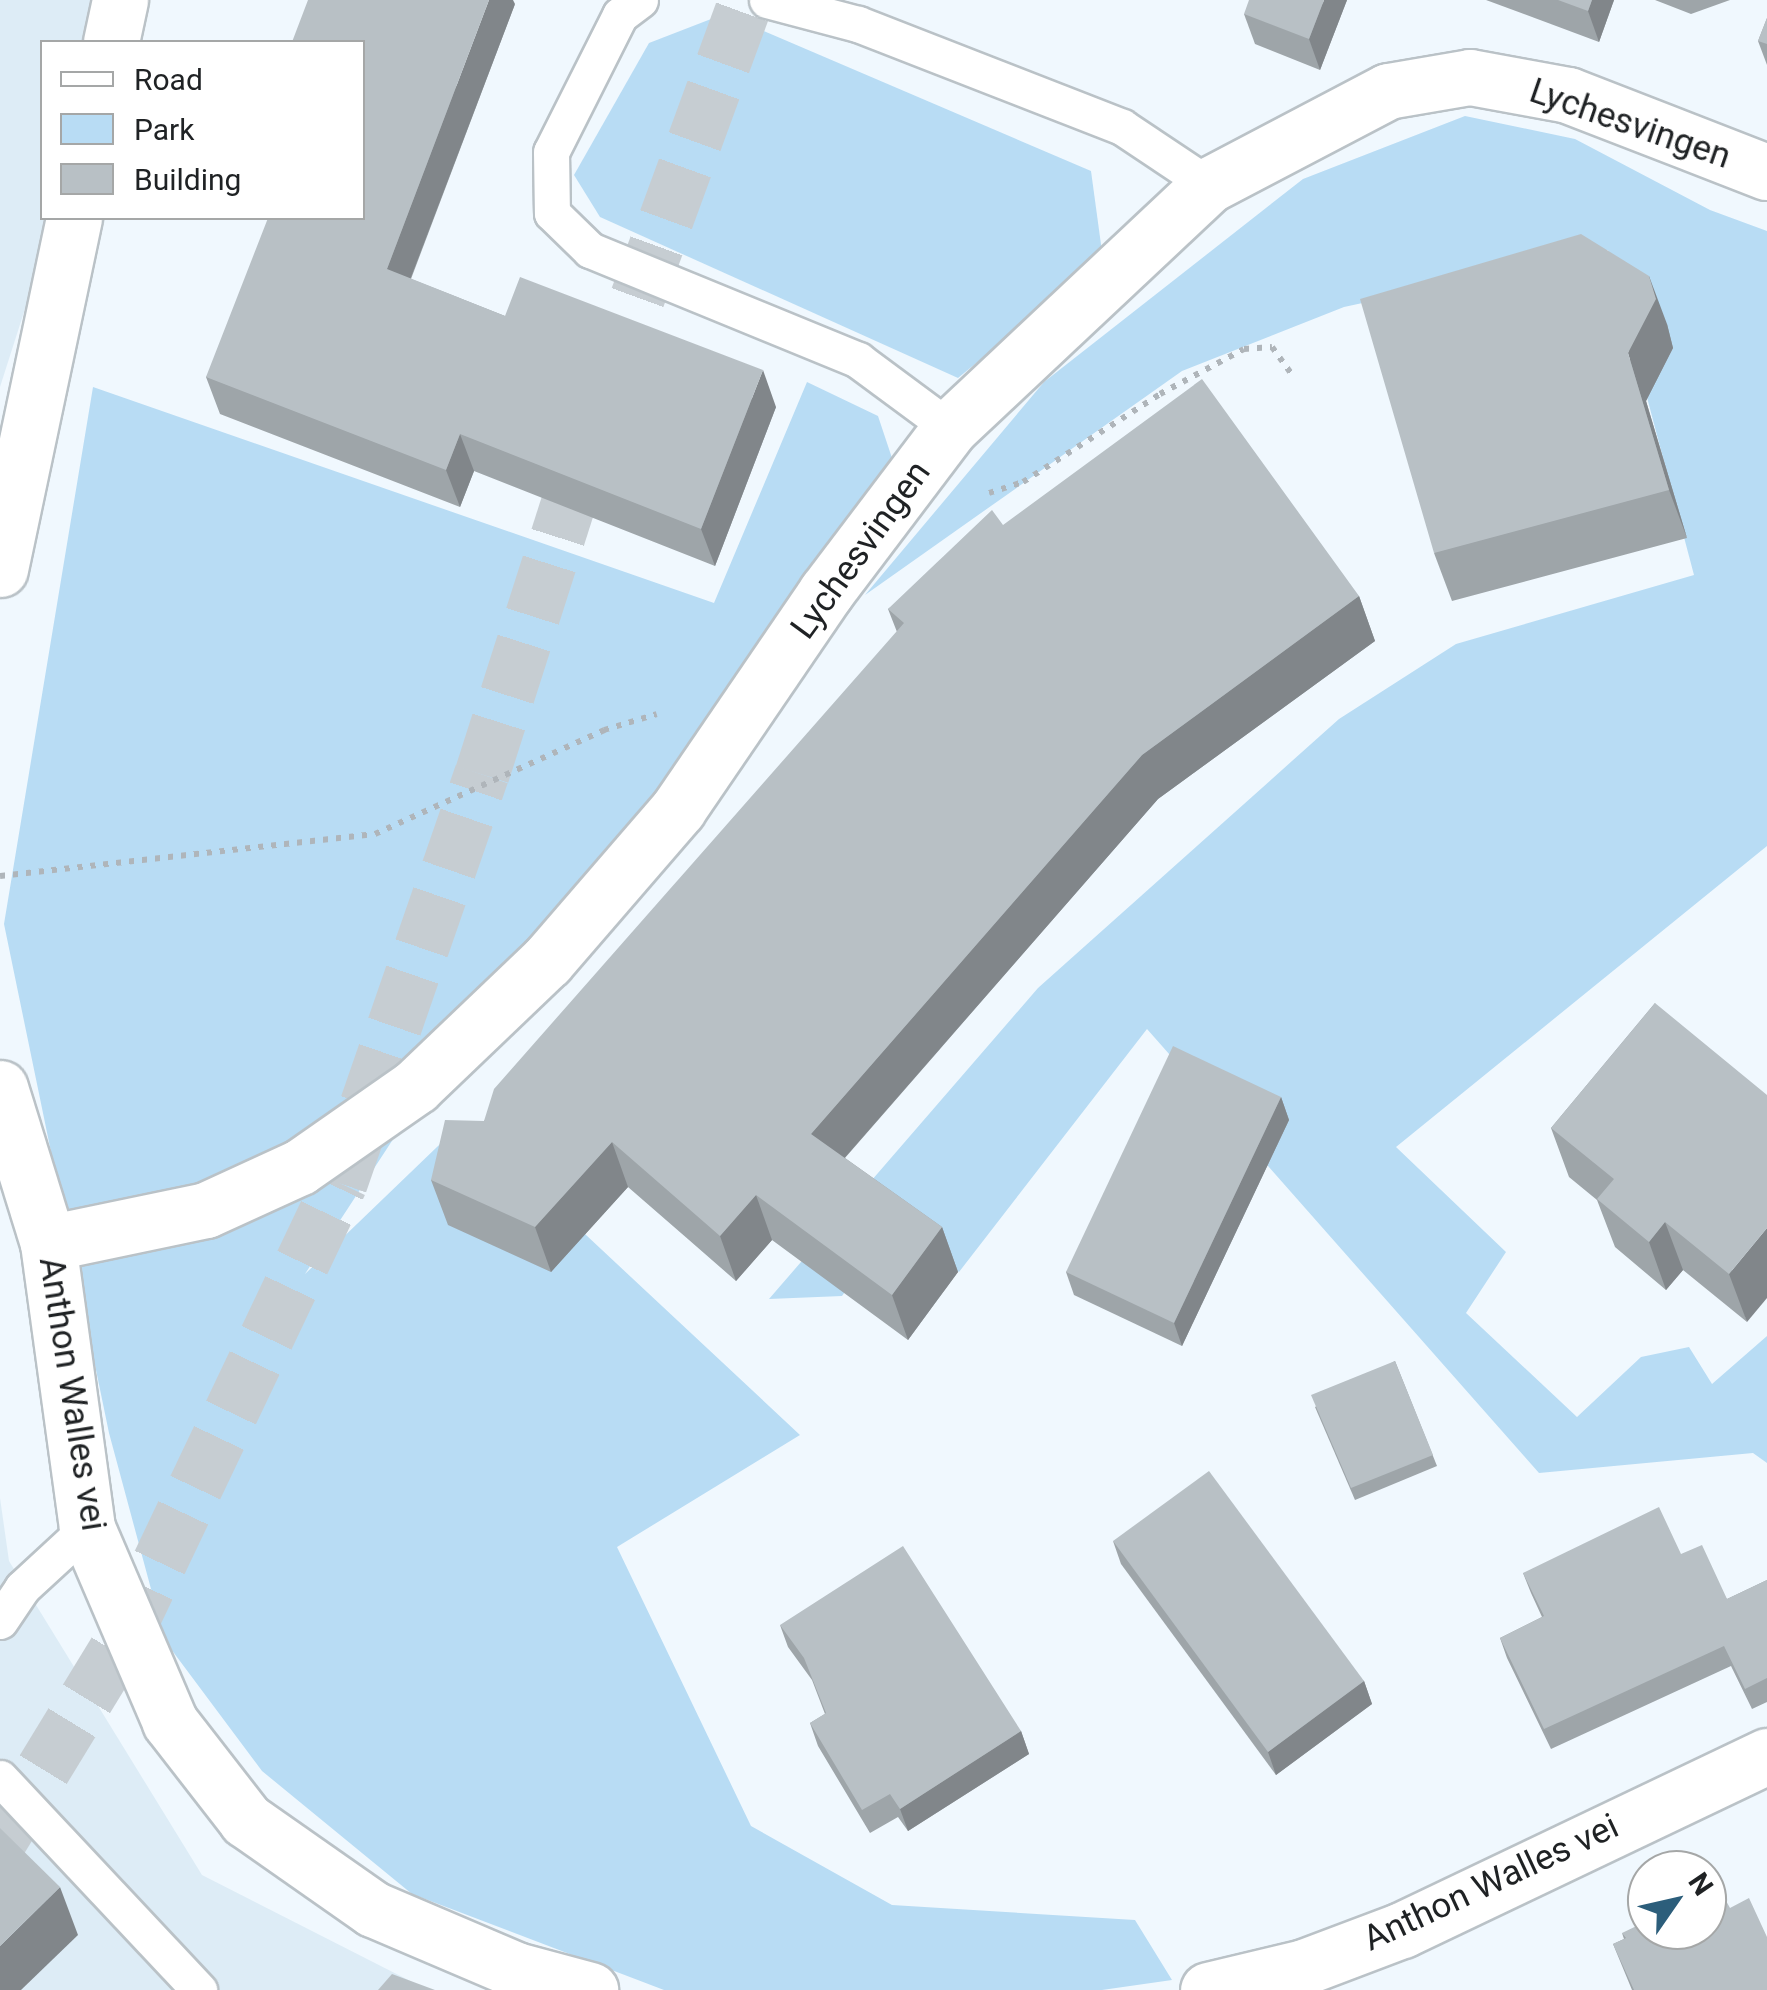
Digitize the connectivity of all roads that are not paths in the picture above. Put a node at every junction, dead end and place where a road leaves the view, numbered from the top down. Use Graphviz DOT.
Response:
graph roads {
  1 [pos="120,0"];
  2 [pos="640,0"];
  3 [pos="767,0"];
  4 [pos="111,40"];
  5 [pos="1767,172"];
  6 [pos="1209,185"];
  7 [pos="74,220"];
  8 [pos="950,428"];
  9 [pos="0,569"];
  10 [pos="0,1088"];
  11 [pos="48,1242"];
  12 [pos="87,1528"];
  13 [pos="0,1621"];
  14 [pos="1767,1756"];
  15 [pos="0,1778"];
  16 [pos="199,1990"];
  17 [pos="590,1990"];
  18 [pos="1208,1990"];
  1 -- 4 [label="street"];
  2 -- 8 [label="lane"];
  3 -- 6 [label="lane"];
  5 -- 6 [label="street, Lychesvingen"];
  6 -- 8 [label="street, Lychesvingen"];
  7 -- 9 [label="street"];
  8 -- 11 [label="street, Lychesvingen"];
  10 -- 11 [label="street, Anthon Walles vei"];
  11 -- 12 [label="street, Anthon Walles vei"];
  12 -- 13 [label="lane"];
  12 -- 17 [label="street, Anthon Walles vei"];
  14 -- 18 [label="street, Anthon Walles vei"];
  15 -- 16 [label="lane"];
}
